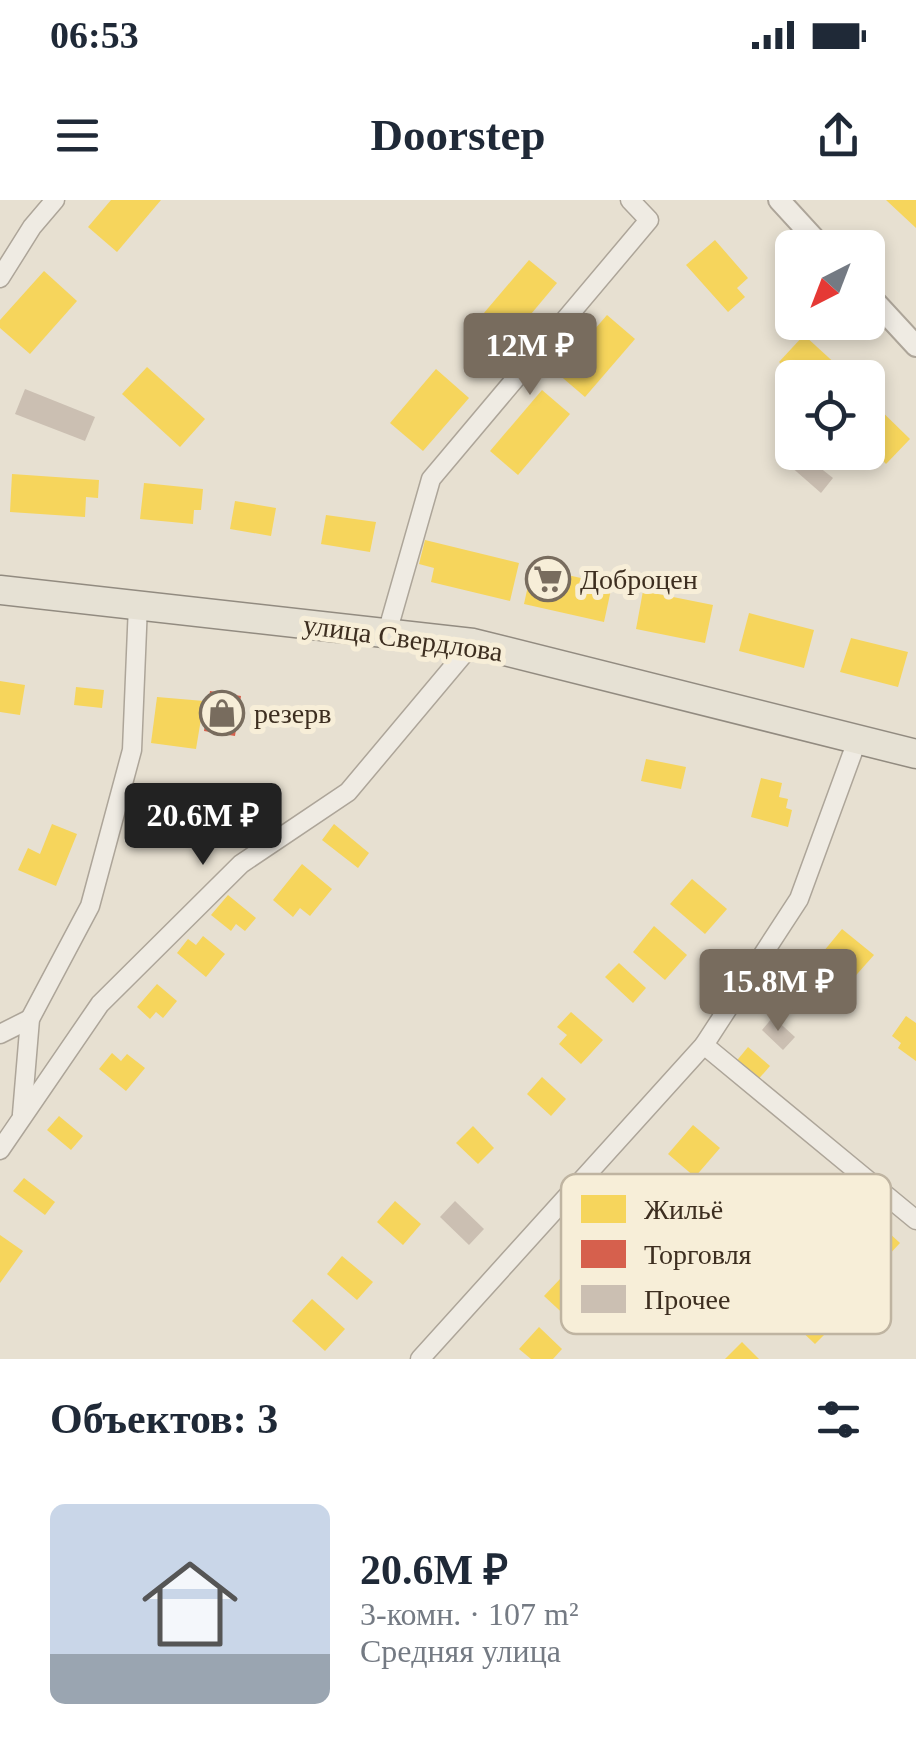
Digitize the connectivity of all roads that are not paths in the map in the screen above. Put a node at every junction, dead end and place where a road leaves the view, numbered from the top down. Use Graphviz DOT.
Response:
graph roads {
  1 [pos="55,200"];
  2 [pos="630,200"];
  3 [pos="779,200"];
  4 [pos="807,230"];
  5 [pos="0,278"];
  6 [pos="885,312"];
  7 [pos="916,346"];
  8 [pos="0,590"];
  9 [pos="138,606"];
  10 [pos="387,633"];
  11 [pos="474,642"];
  12 [pos="858,738"];
  13 [pos="916,754"];
  14 [pos="30,1019"];
  15 [pos="0,1034"];
  16 [pos="704,1045"];
  17 [pos="22,1117"];
  18 [pos="0,1150"];
  19 [pos="587,1174"];
  20 [pos="860,1174"];
  21 [pos="891,1199"];
  22 [pos="561,1203"];
  23 [pos="916,1220"];
  24 [pos="420,1359"];
  1 -- 5 [label="street"];
  2 -- 10 [label="street"];
  3 -- 4 [label="street"];
  6 -- 7 [label="street"];
  8 -- 9 [label="main road, улица Свердлова"];
  9 -- 10 [label="main road, улица Свердлова"];
  9 -- 14 [label="street"];
  10 -- 11 [label="main road, улица Свердлова"];
  11 -- 12 [label="main road, улица Свердлова"];
  11 -- 17 [label="street"];
  12 -- 13 [label="main road, улица Свердлова"];
  12 -- 16 [label="street"];
  14 -- 15 [label="street"];
  14 -- 17 [label="street"];
  16 -- 19 [label="street"];
  16 -- 20 [label="street"];
  17 -- 18 [label="street"];
  21 -- 23 [label="street"];
  22 -- 24 [label="street"];
}
